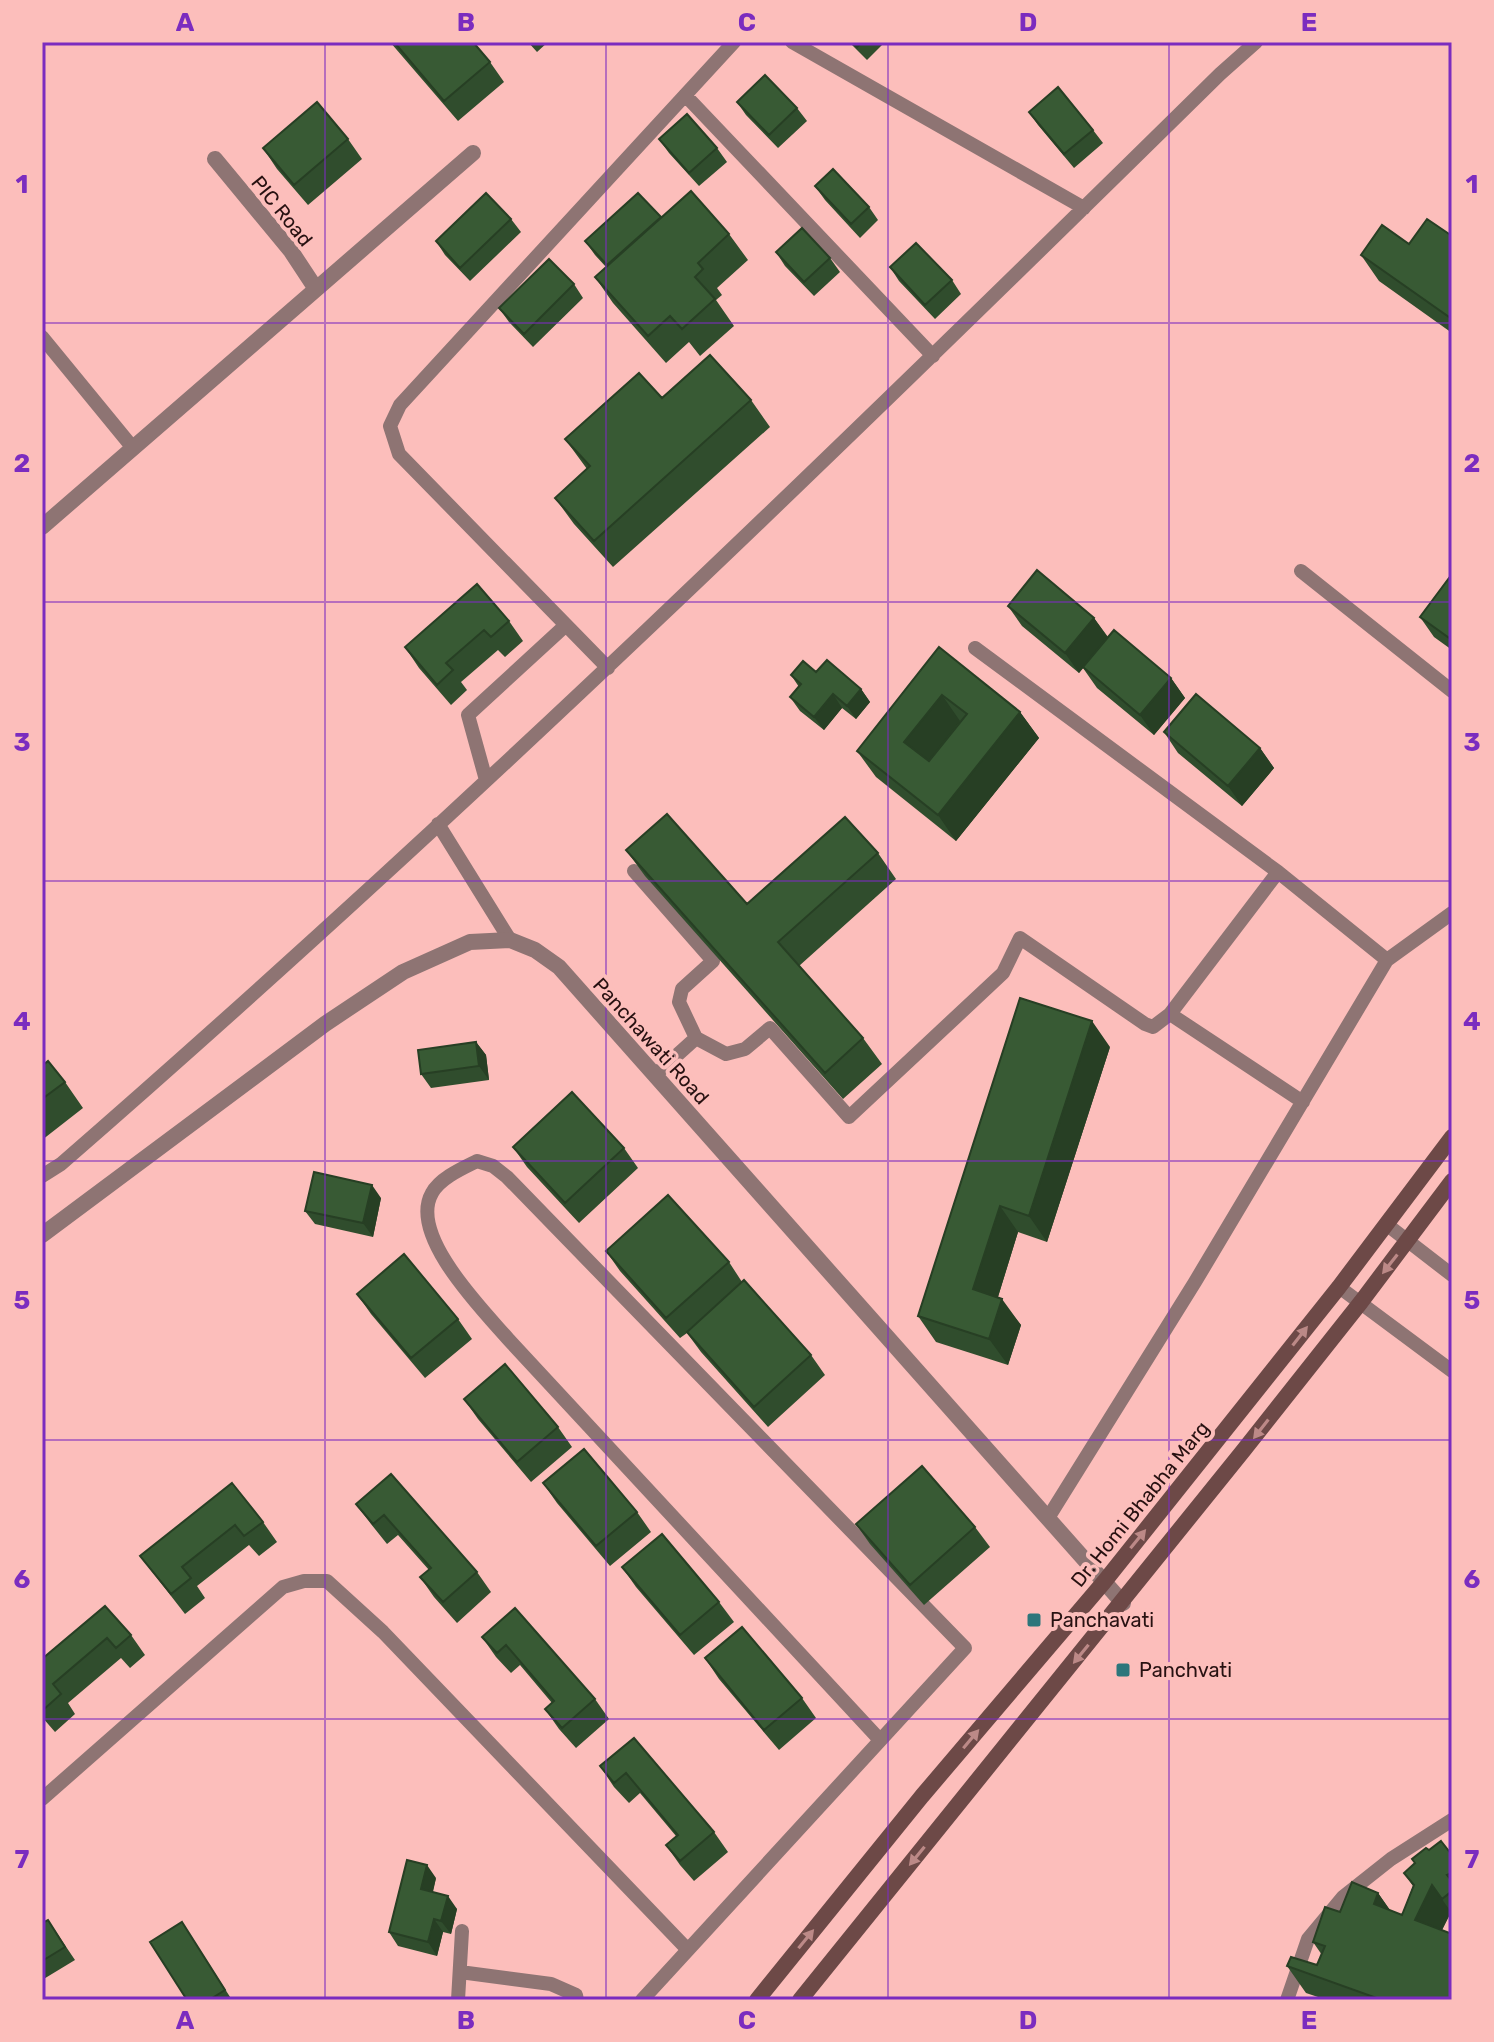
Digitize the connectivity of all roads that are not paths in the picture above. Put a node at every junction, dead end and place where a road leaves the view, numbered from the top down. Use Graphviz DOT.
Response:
graph roads {
  1 [pos="734,42"];
  2 [pos="792,42"];
  3 [pos="1256,42"];
  4 [pos="685,95"];
  5 [pos="473,153"];
  6 [pos="215,159"];
  7 [pos="1084,208"];
  8 [pos="316,289"];
  9 [pos="44,342"];
  10 [pos="933,356"];
  11 [pos="133,448"];
  12 [pos="42,527"];
  13 [pos="1301,571"];
  14 [pos="566,625"];
  15 [pos="975,648"];
  16 [pos="608,668"];
  17 [pos="1452,691"];
  18 [pos="486,780"];
  19 [pos="438,824"];
  20 [pos="634,871"];
  21 [pos="1278,872"];
  22 [pos="1452,913"];
  23 [pos="510,940"];
  24 [pos="1387,960"];
  25 [pos="1170,1014"];
  26 [pos="696,1038"];
  27 [pos="655,1075"];
  28 [pos="1303,1102"];
  29 [pos="1452,1137"];
  30 [pos="42,1176"];
  31 [pos="1452,1181"];
  32 [pos="1386,1224"];
  33 [pos="42,1235"];
  34 [pos="1408,1241"];
  35 [pos="1452,1275"];
  36 [pos="1339,1287"];
  37 [pos="1361,1302"];
  38 [pos="1452,1371"];
  39 [pos="1048,1518"];
  40 [pos="1104,1582"];
  41 [pos="1123,1603"];
  42 [pos="880,1740"];
  43 [pos="42,1799"];
  44 [pos="1452,1820"];
  45 [pos="462,1931"];
  46 [pos="688,1950"];
  47 [pos="460,1972"];
  48 [pos="458,2000"];
  49 [pos="577,2000"];
  50 [pos="642,2000"];
  51 [pos="757,2000"];
  52 [pos="800,2000"];
  53 [pos="1287,2000"];
  1 -- 4 [label="lane"];
  2 -- 7 [label="lane"];
  3 -- 7 [label="lane"];
  4 -- 10 [label="lane"];
  4 -- 14 [label="lane"];
  5 -- 8 [label="street"];
  6 -- 8 [label="street, PIC Road"];
  7 -- 10 [label="lane"];
  8 -- 11 [label="street"];
  9 -- 11 [label="lane"];
  10 -- 16 [label="lane"];
  11 -- 12 [label="street"];
  13 -- 17 [label="lane"];
  14 -- 16 [label="lane"];
  14 -- 18 [label="lane"];
  15 -- 21 [label="lane"];
  16 -- 18 [label="lane"];
  18 -- 19 [label="lane"];
  19 -- 23 [label="lane"];
  19 -- 30 [label="lane"];
  20 -- 26 [label="lane"];
  21 -- 24 [label="lane"];
  21 -- 25 [label="lane"];
  22 -- 24 [label="lane"];
  23 -- 27 [label="street, Panchawati Road"];
  23 -- 33 [label="street, Panchawati Road"];
  24 -- 28 [label="lane"];
  25 -- 26 [label="lane"];
  25 -- 28 [label="lane"];
  26 -- 27 [label="lane"];
  27 -- 39 [label="street, Panchawati Road"];
  28 -- 39 [label="lane"];
  29 -- 32 [label="main road, Dr. Homi Bhabha Marg"];
  31 -- 34 [label="main road"];
  32 -- 34 [label="lane"];
  32 -- 36 [label="main road, Dr. Homi Bhabha Marg"];
  34 -- 35 [label="lane"];
  34 -- 37 [label="main road, one-way"];
  36 -- 37 [label="lane"];
  40 -- 36 [label="main road, Dr. Homi Bhabha Marg, one-way"];
  37 -- 38 [label="lane"];
  37 -- 41 [label="main road, one-way"];
  39 -- 40 [label="street, Panchawati Road"];
  40 -- 41 [label="street, Panchawati Road"];
  51 -- 40 [label="main road, Dr. Homi Bhabha Marg, one-way"];
  41 -- 52 [label="main road, one-way"];
  42 -- 42 [label="lane"];
  42 -- 46 [label="lane"];
  43 -- 46 [label="lane"];
  44 -- 53 [label="lane"];
  45 -- 47 [label="lane"];
  46 -- 50 [label="lane"];
  47 -- 48 [label="lane"];
  47 -- 49 [label="lane"];
}
